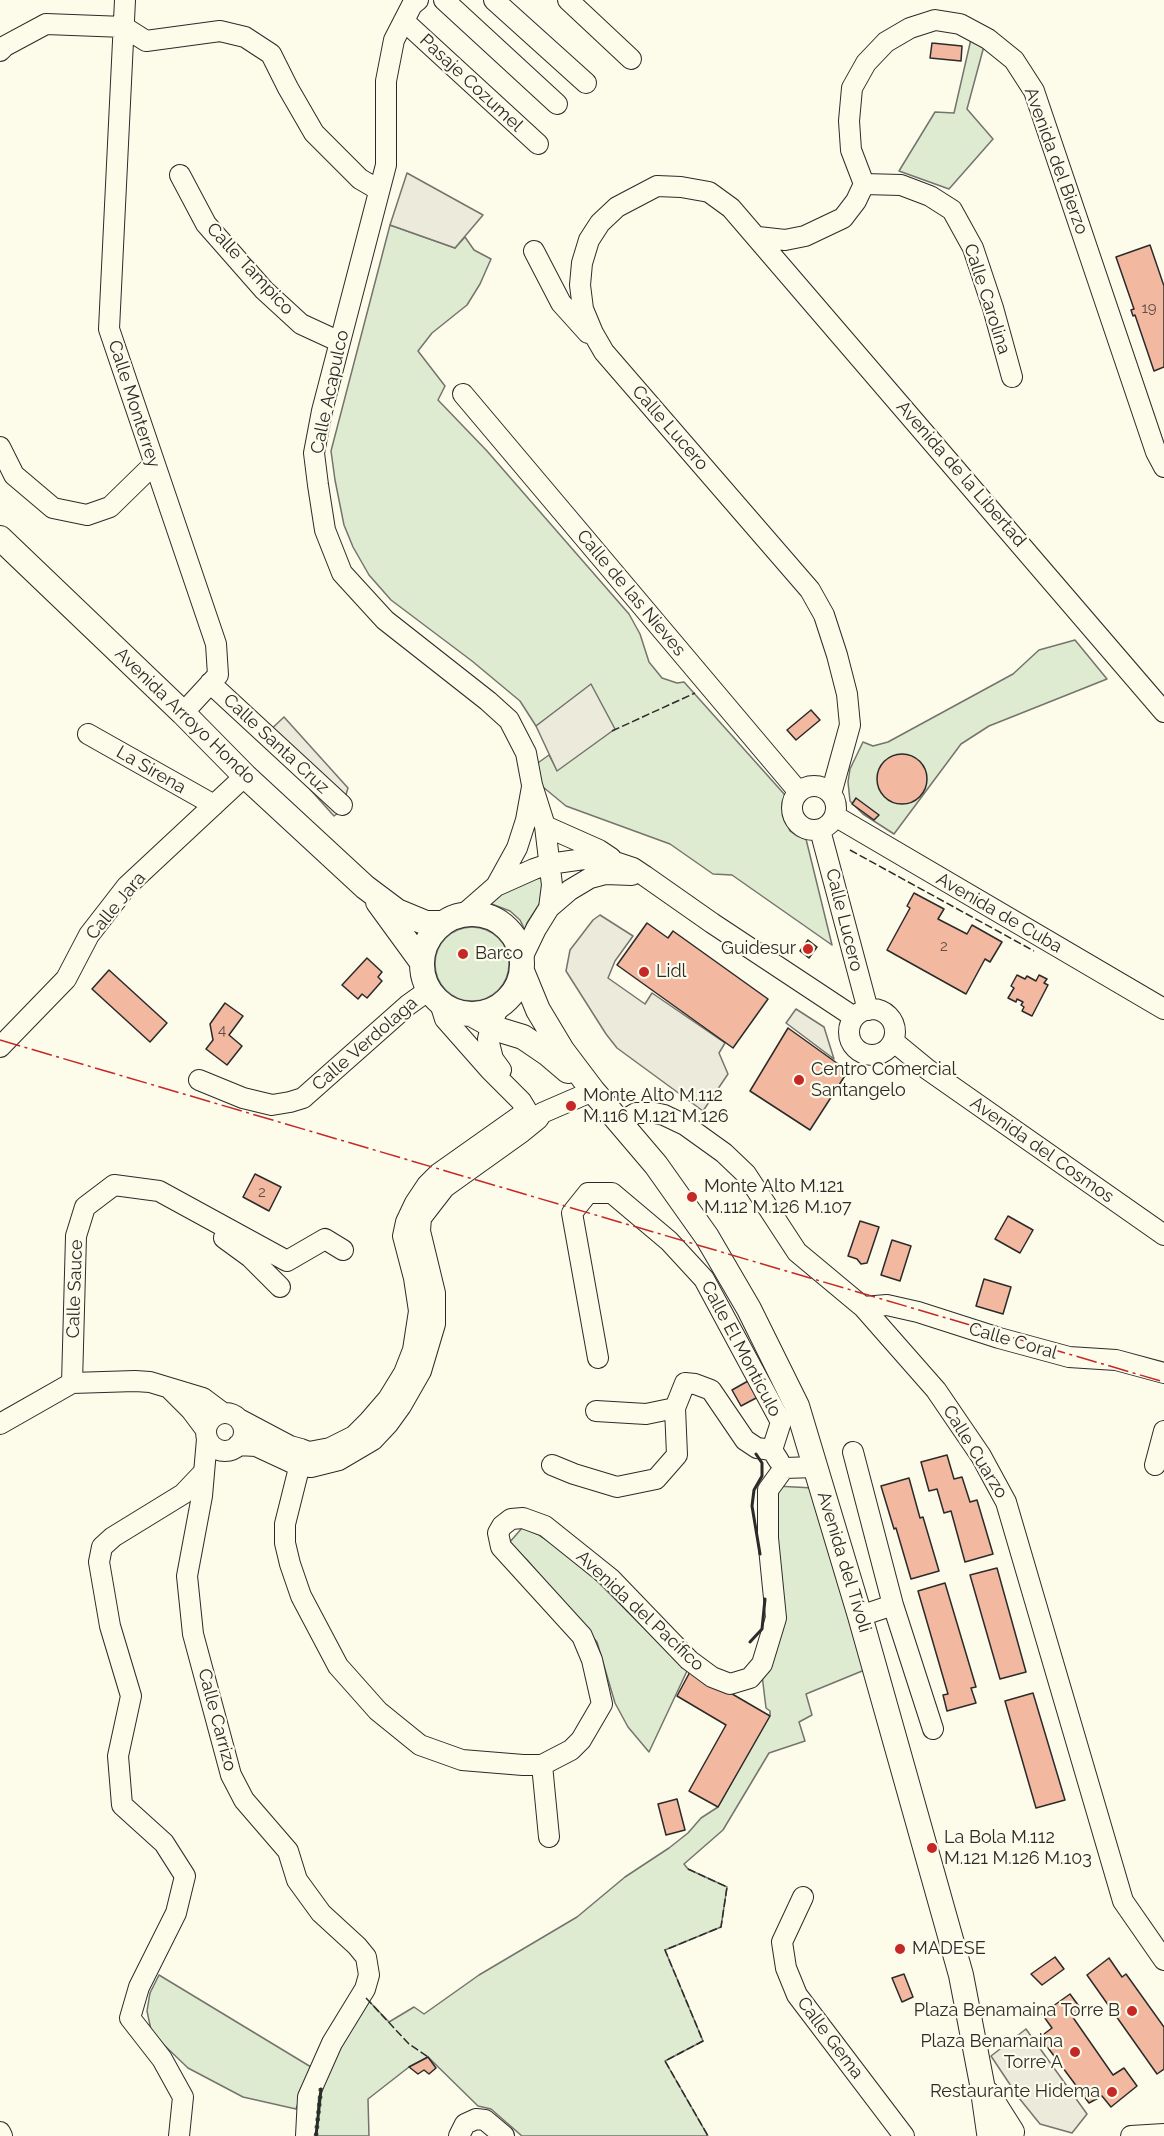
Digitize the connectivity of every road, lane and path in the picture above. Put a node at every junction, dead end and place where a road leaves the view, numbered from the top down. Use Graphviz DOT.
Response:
graph roads {
  1 [pos="125,0"];
  2 [pos="418,0"];
  3 [pos="444,0"];
  4 [pos="494,0"];
  5 [pos="568,0"];
  6 [pos="404,21"];
  7 [pos="124,27"];
  8 [pos="0,51"];
  9 [pos="631,59"];
  10 [pos="586,83"];
  11 [pos="557,104"];
  12 [pos="538,144"];
  13 [pos="180,175"];
  14 [pos="864,184"];
  15 [pos="379,190"];
  16 [pos="758,237"];
  17 [pos="534,251"];
  18 [pos="340,342"];
  19 [pos="604,352"];
  20 [pos="1012,377"];
  21 [pos="463,394"];
  22 [pos="0,447"];
  23 [pos="154,464"];
  24 [pos="1164,467"];
  25 [pos="0,538"];
  26 [pos="210,683"];
  27 [pos="1164,712"];
  28 [pos="183,713"];
  29 [pos="88,734"];
  30 [pos="245,776"];
  31 [pos="532,785"];
  32 [pos="798,791"];
  33 [pos="831,794"];
  34 [pos="214,805"];
  35 [pos="342,805"];
  36 [pos="835,816"];
  37 [pos="545,826"];
  38 [pos="820,830"];
  39 [pos="615,862"];
  40 [pos="549,864"];
  41 [pos="496,886"];
  42 [pos="659,888"];
  43 [pos="371,893"];
  44 [pos="549,908"];
  45 [pos="464,914"];
  46 [pos="442,923"];
  47 [pos="422,961"];
  48 [pos="522,965"];
  49 [pos="434,997"];
  50 [pos="1164,1009"];
  51 [pos="861,1013"];
  52 [pos="487,1016"];
  53 [pos="893,1041"];
  54 [pos="0,1047"];
  55 [pos="199,1080"];
  56 [pos="593,1091"];
  57 [pos="542,1113"];
  58 [pos="621,1122"];
  59 [pos="159,1191"];
  60 [pos="1164,1235"];
  61 [pos="343,1250"];
  62 [pos="280,1287"];
  63 [pos="862,1307"];
  64 [pos="598,1358"];
  65 [pos="1164,1373"];
  66 [pos="72,1383"];
  67 [pos="169,1388"];
  68 [pos="675,1408"];
  69 [pos="596,1411"];
  70 [pos="231,1416"];
  71 [pos="0,1424"];
  72 [pos="1164,1431"];
  73 [pos="206,1435"];
  74 [pos="234,1448"];
  75 [pos="771,1450"];
  76 [pos="853,1452"];
  77 [pos="300,1458"];
  78 [pos="552,1465"];
  79 [pos="816,1467"];
  80 [pos="1155,1467"];
  81 [pos="784,1468"];
  82 [pos="204,1473"];
  83 [pos="202,1496"];
  84 [pos="167,1505"];
  85 [pos="198,1519"];
  86 [pos="893,1605"];
  87 [pos="860,1616"];
  88 [pos="933,1729"];
  89 [pos="542,1765"];
  90 [pos="549,1837"];
  91 [pos="803,1897"];
  92 [pos="1164,1960"];
  93 [pos="1001,2134"];
  94 [pos="1164,2134"];
  95 [pos="179,2136"];
  96 [pos="306,2136"];
  97 [pos="459,2136"];
  98 [pos="504,2136"];
  99 [pos="904,2136"];
  100 [pos="1131,2136"];
  1 -- 7 [label="street, Calle Monterrey"];
  2 -- 6 [label="street, Calle Acapulco"];
  3 -- 11 [label="street"];
  4 -- 10 [label="street"];
  5 -- 9 [label="street"];
  6 -- 12 [label="street, Pasaje Cozumel"];
  6 -- 15 [label="street, Calle Acapulco"];
  7 -- 8 [label="street"];
  7 -- 15 [label="street"];
  7 -- 23 [label="street, Calle Monterrey"];
  13 -- 18 [label="street, Calle Tampico"];
  14 -- 16 [label="street"];
  14 -- 20 [label="street, Calle Carolina"];
  14 -- 24 [label="street, Avenida del Bierzo"];
  15 -- 18 [label="street, Calle Acapulco"];
  16 -- 19 [label="street, Calle Lucero"];
  16 -- 27 [label="street, Avenida de la Libertad"];
  17 -- 19 [label="street"];
  18 -- 31 [label="street, Calle Acapulco"];
  19 -- 33 [label="street, Calle Lucero"];
  21 -- 32 [label="street, Calle de las Nieves"];
  22 -- 23 [label="street"];
  23 -- 26 [label="street, Calle Monterrey"];
  25 -- 28 [label="main road, Avenida Arroyo Hondo"];
  26 -- 28 [label="street, Calle Monterrey"];
  26 -- 35 [label="street, Calle Santa Cruz"];
  28 -- 30 [label="main road, Avenida Arroyo Hondo"];
  29 -- 34 [label="street, La Sirena"];
  30 -- 34 [label="street, Calle Jara"];
  30 -- 43 [label="main road, Avenida Arroyo Hondo"];
  31 -- 37 [label="street"];
  31 -- 41 [label="street"];
  32 -- 33 [label="street"];
  32 -- 38 [label="street"];
  33 -- 36 [label="street"];
  34 -- 54 [label="street, Calle Jara"];
  36 -- 38 [label="street"];
  36 -- 50 [label="street, Avenida de Cuba"];
  37 -- 39 [label="street"];
  37 -- 40 [label="street"];
  38 -- 51 [label="street, Calle Lucero"];
  39 -- 40 [label="street"];
  39 -- 42 [label="street"];
  40 -- 41 [label="street"];
  40 -- 44 [label="street"];
  41 -- 45 [label="street"];
  42 -- 44 [label="street"];
  42 -- 51 [label="street"];
  43 -- 46 [label="main road, Avenida Arroyo Hondo"];
  43 -- 47 [label="main road, Avenida Arroyo Hondo"];
  44 -- 48 [label="street"];
  45 -- 46 [label="main road"];
  45 -- 48 [label="main road"];
  46 -- 47 [label="main road"];
  47 -- 49 [label="main road"];
  48 -- 52 [label="main road"];
  48 -- 56 [label="main road, Avenida del Tívoli"];
  49 -- 52 [label="main road"];
  49 -- 55 [label="street, Calle Verdolaga"];
  49 -- 77 [label="street"];
  51 -- 53 [label="street"];
  51 -- 53 [label="street"];
  52 -- 56 [label="main road, Avenida del Tívoli"];
  52 -- 57 [label="street"];
  53 -- 60 [label="street, Avenida del Cosmos"];
  56 -- 57 [label="street"];
  56 -- 58 [label="main road, Avenida del Tívoli"];
  57 -- 77 [label="street"];
  58 -- 63 [label="street, Calle Cuarzo"];
  58 -- 79 [label="main road, Avenida del Tívoli"];
  59 -- 61 [label="street, Calle Sauce"];
  59 -- 62 [label="street, Calle Sauce"];
  59 -- 66 [label="street, Calle Sauce"];
  63 -- 65 [label="street, Calle Coral"];
  63 -- 92 [label="street, Calle Cuarzo"];
  64 -- 75 [label="street, Calle El Montículo"];
  66 -- 67 [label="street"];
  66 -- 71 [label="street"];
  67 -- 70 [label="street"];
  67 -- 73 [label="street"];
  68 -- 69 [label="street"];
  68 -- 75 [label="street"];
  68 -- 78 [label="street"];
  70 -- 73 [label="street"];
  70 -- 74 [label="street"];
  70 -- 77 [label="street"];
  72 -- 80 [label="street"];
  73 -- 74 [label="street"];
  73 -- 82 [label="street"];
  74 -- 77 [label="street"];
  74 -- 83 [label="street"];
  75 -- 81 [label="street"];
  76 -- 86 [label="street"];
  77 -- 89 [label="street"];
  79 -- 81 [label="street"];
  79 -- 87 [label="main road, Avenida del Tívoli"];
  81 -- 89 [label="street, Avenida del Pacífico"];
  82 -- 83 [label="street"];
  82 -- 84 [label="street"];
  83 -- 85 [label="street, Calle Carrizo"];
  84 -- 85 [label="street"];
  84 -- 95 [label="street"];
  85 -- 96 [label="street, Calle Carrizo"];
  86 -- 87 [label="street"];
  86 -- 88 [label="street"];
  87 -- 93 [label="main road, Avenida del Tívoli"];
  89 -- 90 [label="street"];
  91 -- 99 [label="street, Calle Gema"];
  94 -- 100 [label="street"];
  97 -- 98 [label="street"];
}
